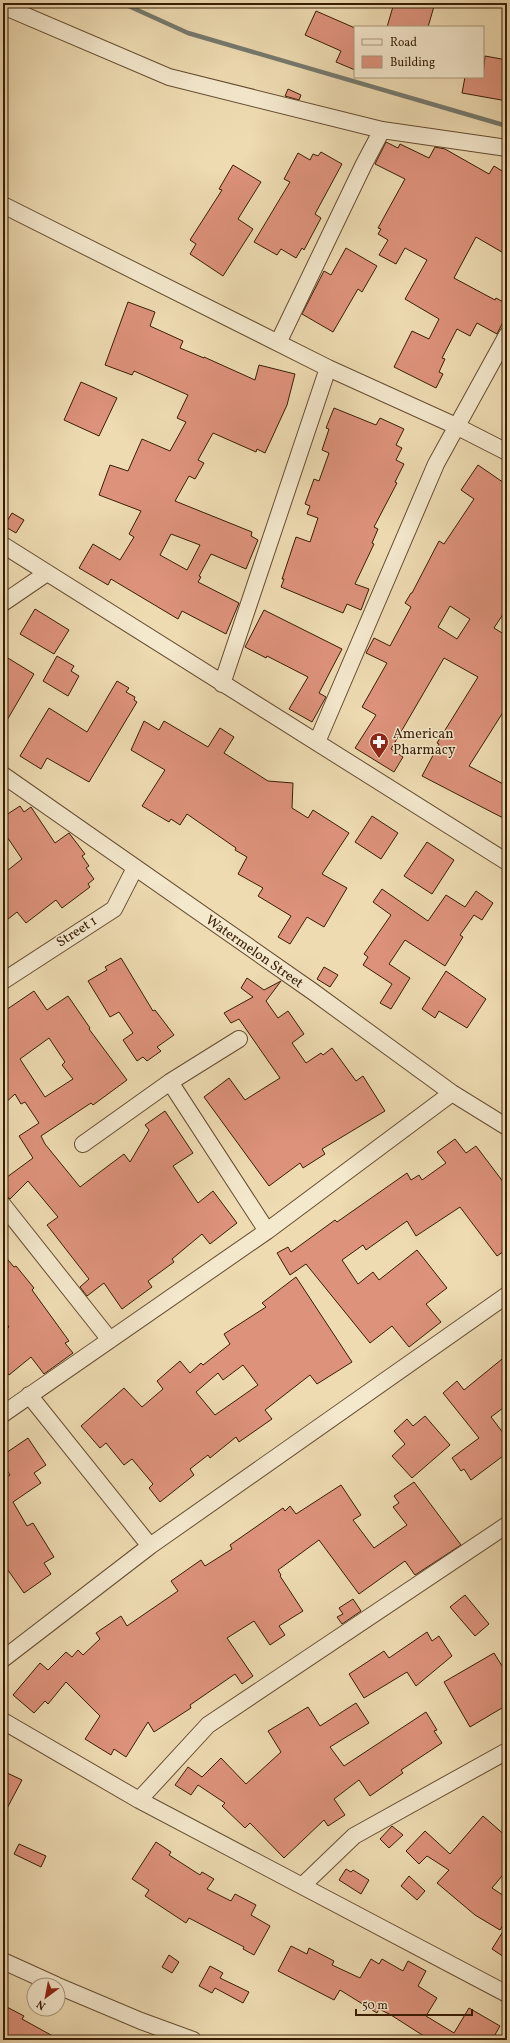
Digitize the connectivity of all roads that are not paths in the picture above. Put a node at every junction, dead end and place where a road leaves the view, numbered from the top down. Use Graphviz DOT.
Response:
graph roads {
  1 [pos="3,6"];
  2 [pos="382,130"];
  3 [pos="507,148"];
  4 [pos="3,205"];
  5 [pos="507,336"];
  6 [pos="278,343"];
  7 [pos="328,368"];
  8 [pos="456,426"];
  9 [pos="507,452"];
  10 [pos="3,545"];
  11 [pos="47,573"];
  12 [pos="3,603"];
  13 [pos="222,684"];
  14 [pos="317,742"];
  15 [pos="3,775"];
  16 [pos="507,862"];
  17 [pos="135,868"];
  18 [pos="3,981"];
  19 [pos="240,1039"];
  20 [pos="170,1082"];
  21 [pos="452,1093"];
  22 [pos="507,1127"];
  23 [pos="83,1144"];
  24 [pos="3,1204"];
  25 [pos="268,1231"];
  26 [pos="507,1294"];
  27 [pos="110,1340"];
  28 [pos="29,1395"];
  29 [pos="3,1414"];
  30 [pos="507,1525"];
  31 [pos="150,1546"];
  32 [pos="3,1659"];
  33 [pos="3,1721"];
  34 [pos="507,1751"];
  35 [pos="139,1800"];
  36 [pos="303,1885"];
  37 [pos="3,1961"];
  38 [pos="39,1977"];
  39 [pos="66,1989"];
  40 [pos="507,1994"];
  41 [pos="193,2040"];
  1 -- 2 [label="street"];
  2 -- 3 [label="street"];
  2 -- 6 [label="street"];
  4 -- 6 [label="street"];
  5 -- 8 [label="street"];
  6 -- 7 [label="street"];
  7 -- 8 [label="street"];
  7 -- 13 [label="street"];
  8 -- 9 [label="street"];
  8 -- 14 [label="street"];
  10 -- 11 [label="street"];
  11 -- 12 [label="street"];
  11 -- 13 [label="street"];
  13 -- 14 [label="street"];
  14 -- 16 [label="street"];
  15 -- 17 [label="street, Watermelon Street"];
  17 -- 18 [label="street, Street 1"];
  17 -- 21 [label="street, Watermelon Street"];
  19 -- 20 [label="street"];
  20 -- 23 [label="street"];
  20 -- 25 [label="street"];
  21 -- 22 [label="street, Watermelon Street"];
  21 -- 25 [label="street"];
  24 -- 27 [label="street"];
  25 -- 27 [label="street"];
  26 -- 31 [label="street"];
  27 -- 28 [label="street"];
  28 -- 29 [label="street"];
  28 -- 31 [label="street"];
  30 -- 35 [label="street"];
  31 -- 32 [label="street"];
  33 -- 35 [label="street"];
  34 -- 36 [label="street"];
  35 -- 36 [label="street"];
  36 -- 40 [label="street"];
  37 -- 38 [label="street"];
  39 -- 41 [label="street"];
}
